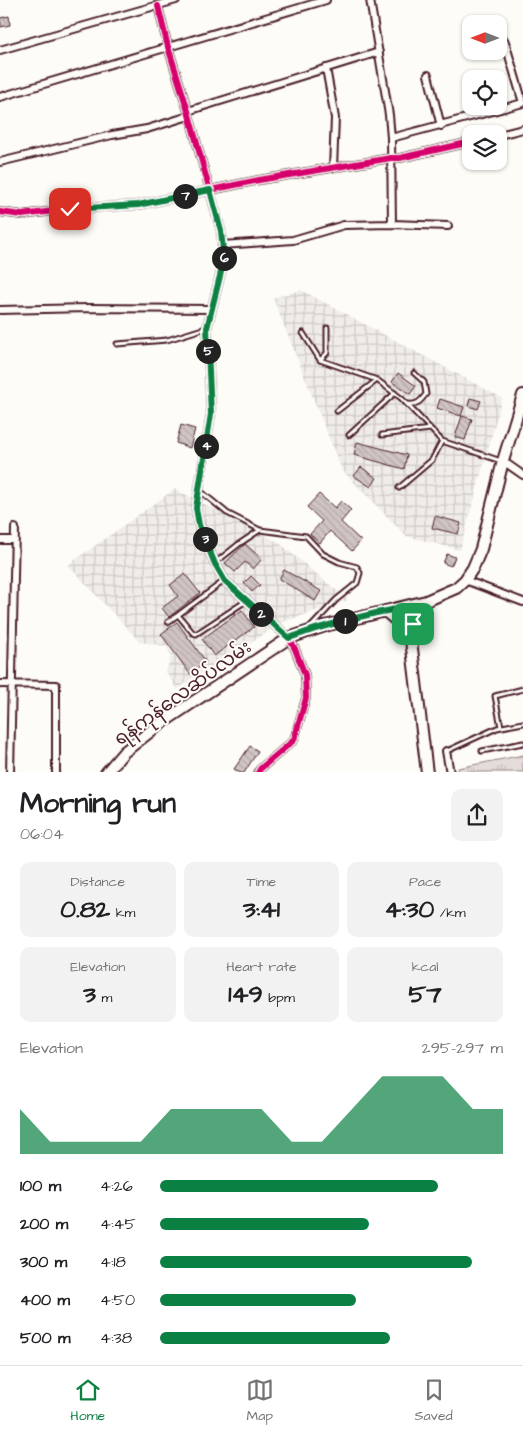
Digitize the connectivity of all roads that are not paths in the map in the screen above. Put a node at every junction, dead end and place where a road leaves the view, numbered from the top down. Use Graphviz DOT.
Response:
graph roads {
  1 [pos="176,0"];
  2 [pos="326,0"];
  3 [pos="370,0"];
  4 [pos="158,6"];
  5 [pos="168,47"];
  6 [pos="0,50"];
  7 [pos="379,52"];
  8 [pos="508,52"];
  9 [pos="326,68"];
  10 [pos="428,75"];
  11 [pos="0,97"];
  12 [pos="523,103"];
  13 [pos="189,113"];
  14 [pos="442,126"];
  15 [pos="523,129"];
  16 [pos="507,133"];
  17 [pos="391,138"];
  18 [pos="462,144"];
  19 [pos="391,158"];
  20 [pos="0,162"];
  21 [pos="333,168"];
  22 [pos="210,190"];
  23 [pos="0,212"];
  24 [pos="392,224"];
  25 [pos="448,226"];
  26 [pos="222,244"];
  27 [pos="211,309"];
  28 [pos="0,310"];
  29 [pos="207,328"];
  30 [pos="326,328"];
  31 [pos="303,332"];
  32 [pos="117,344"];
  33 [pos="320,360"];
  34 [pos="414,373"];
  35 [pos="377,380"];
  36 [pos="395,393"];
  37 [pos="523,395"];
  38 [pos="407,404"];
  39 [pos="337,411"];
  40 [pos="431,429"];
  41 [pos="349,435"];
  42 [pos="382,435"];
  43 [pos="442,441"];
  44 [pos="504,460"];
  45 [pos="523,471"];
  46 [pos="523,475"];
  47 [pos="399,488"];
  48 [pos="199,490"];
  49 [pos="15,528"];
  50 [pos="260,530"];
  51 [pos="0,540"];
  52 [pos="15,540"];
  53 [pos="215,564"];
  54 [pos="464,580"];
  55 [pos="225,581"];
  56 [pos="246,600"];
  57 [pos="426,601"];
  58 [pos="523,602"];
  59 [pos="407,607"];
  60 [pos="385,611"];
  61 [pos="178,615"];
  62 [pos="168,622"];
  63 [pos="307,631"];
  64 [pos="410,636"];
  65 [pos="289,638"];
  66 [pos="0,684"];
  67 [pos="12,684"];
  68 [pos="523,690"];
  69 [pos="523,723"];
  70 [pos="501,727"];
  71 [pos="523,743"];
  72 [pos="446,751"];
  73 [pos="482,751"];
  74 [pos="10,772"];
  75 [pos="56,772"];
  76 [pos="106,772"];
  77 [pos="258,772"];
  78 [pos="427,772"];
  79 [pos="450,772"];
  1 -- 4 [label="street"];
  2 -- 5 [label="street"];
  3 -- 7 [label="street"];
  4 -- 5 [label="street"];
  4 -- 6 [label="street"];
  5 -- 11 [label="street"];
  5 -- 13 [label="street"];
  7 -- 9 [label="street"];
  7 -- 17 [label="street"];
  8 -- 12 [label="street"];
  9 -- 13 [label="street"];
  9 -- 21 [label="street"];
  10 -- 14 [label="street"];
  12 -- 14 [label="street"];
  13 -- 20 [label="street"];
  13 -- 22 [label="street"];
  14 -- 17 [label="street"];
  15 -- 16 [label="street"];
  17 -- 19 [label="street"];
  18 -- 19 [label="street"];
  19 -- 21 [label="street"];
  19 -- 24 [label="street"];
  21 -- 22 [label="street"];
  22 -- 23 [label="street"];
  22 -- 26 [label="street"];
  24 -- 25 [label="street"];
  24 -- 26 [label="street"];
  26 -- 27 [label="street"];
  27 -- 28 [label="street"];
  27 -- 29 [label="street"];
  29 -- 32 [label="lane"];
  29 -- 48 [label="street"];
  30 -- 33 [label="lane"];
  31 -- 33 [label="lane"];
  33 -- 35 [label="lane"];
  34 -- 38 [label="lane"];
  35 -- 36 [label="lane"];
  35 -- 39 [label="lane"];
  36 -- 38 [label="lane"];
  36 -- 41 [label="lane"];
  37 -- 44 [label="main road, ရန်ကုန်လေဆိပ်လမ်း"];
  38 -- 40 [label="lane"];
  40 -- 42 [label="lane"];
  40 -- 43 [label="lane"];
  43 -- 44 [label="lane"];
  43 -- 47 [label="lane"];
  44 -- 45 [label="street"];
  44 -- 46 [label="street"];
  44 -- 54 [label="main road, ရန်ကုန်လေဆိပ်လမ်း"];
  48 -- 50 [label="lane"];
  48 -- 53 [label="street"];
  49 -- 52 [label="street"];
  50 -- 53 [label="lane"];
  50 -- 63 [label="lane"];
  51 -- 52 [label="street"];
  52 -- 67 [label="street"];
  53 -- 55 [label="street"];
  54 -- 57 [label="main road, ရန်ကုန်လေဆိပ်လမ်း"];
  54 -- 58 [label="street"];
  55 -- 56 [label="street"];
  55 -- 61 [label="lane"];
  56 -- 61 [label="lane"];
  56 -- 65 [label="street"];
  57 -- 59 [label="main road, ရန်ကုန်လေဆိပ်လမ်း"];
  57 -- 64 [label="main road"];
  59 -- 60 [label="main road, ရန်ကုန်လေဆိပ်လမ်း"];
  59 -- 64 [label="main road"];
  60 -- 63 [label="main road, ရန်ကုန်လေဆိပ်လမ်း"];
  60 -- 64 [label="main road"];
  61 -- 62 [label="lane"];
  63 -- 65 [label="main road, ရန်ကုန်လေဆိပ်လမ်း"];
  64 -- 78 [label="main road"];
  65 -- 76 [label="main road, ရန်ကုန်လေဆိပ်လမ်း"];
  65 -- 77 [label="street"];
  66 -- 67 [label="street"];
  67 -- 74 [label="street"];
  67 -- 75 [label="street"];
  68 -- 70 [label="lane"];
  69 -- 70 [label="lane"];
  70 -- 72 [label="lane"];
  71 -- 73 [label="lane"];
  72 -- 79 [label="street"];
}
